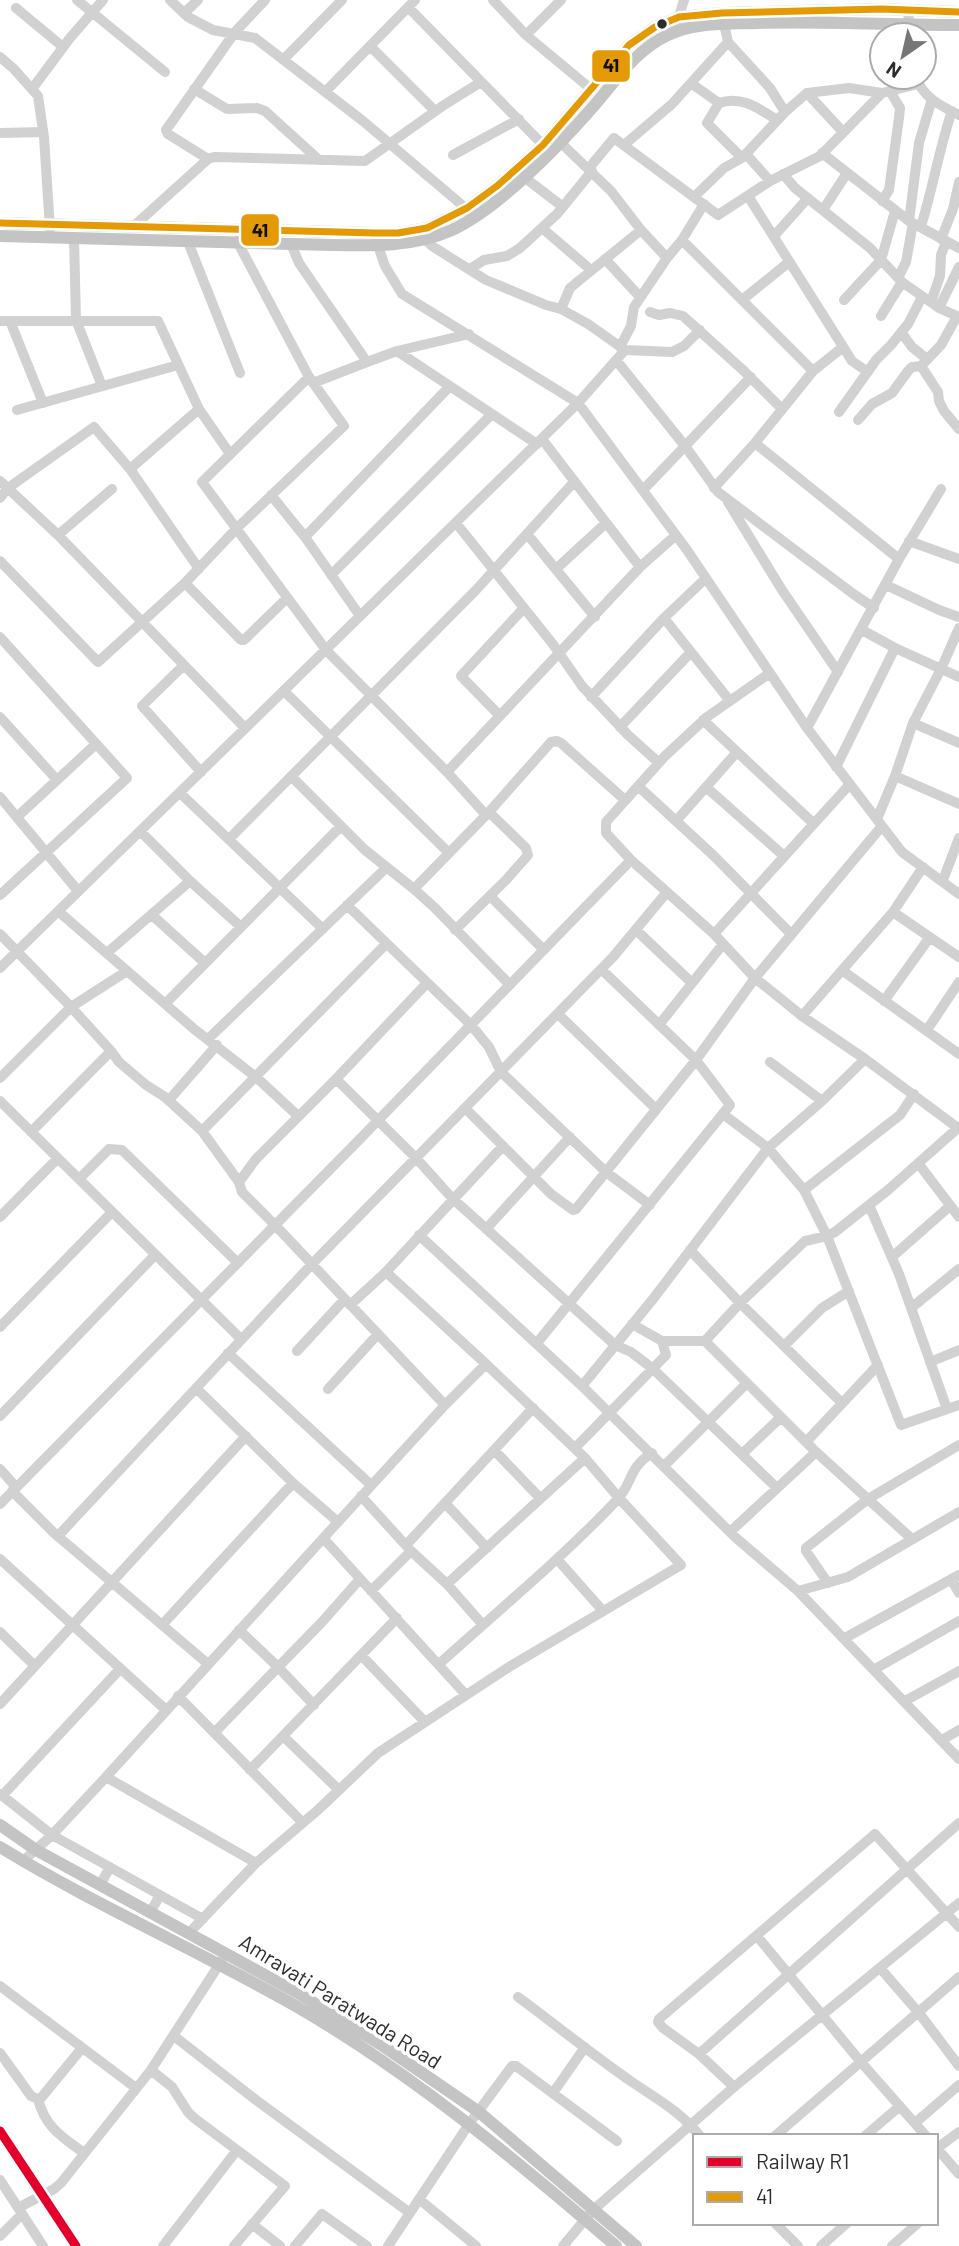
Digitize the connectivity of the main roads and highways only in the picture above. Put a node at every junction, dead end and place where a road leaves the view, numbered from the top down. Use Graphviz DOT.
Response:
graph roads {
  1 [pos="886,4"];
  2 [pos="959,12"];
  3 [pos="959,25"];
  4 [pos="868,27"];
  5 [pos="938,27"];
  6 [pos="471,212"];
  7 [pos="0,223"];
  8 [pos="50,230"];
  9 [pos="214,235"];
  10 [pos="0,236"];
  11 [pos="376,239"];
  12 [pos="0,1825"];
  13 [pos="0,1847"];
  14 [pos="589,2214"];
  15 [pos="617,2246"];
  16 [pos="636,2246"];
  1 -- 2 [label="main road"];
  1 -- 6 [label="main road"];
  3 -- 5 [label="main road"];
  4 -- 6 [label="main road"];
  6 -- 11 [label="main road"];
  6 -- 11 [label="main road"];
  7 -- 8 [label="main road"];
  8 -- 9 [label="main road"];
  8 -- 9 [label="main road"];
  8 -- 10 [label="main road"];
  9 -- 11 [label="main road"];
  9 -- 11 [label="main road"];
  12 -- 14 [label="main road, Amravati Paratwada Road"];
  13 -- 14 [label="main road, Amravati Paratwada Road"];
  14 -- 15 [label="main road, Amravati Paratwada Road"];
  14 -- 16 [label="main road, Amravati Paratwada Road"];
}
